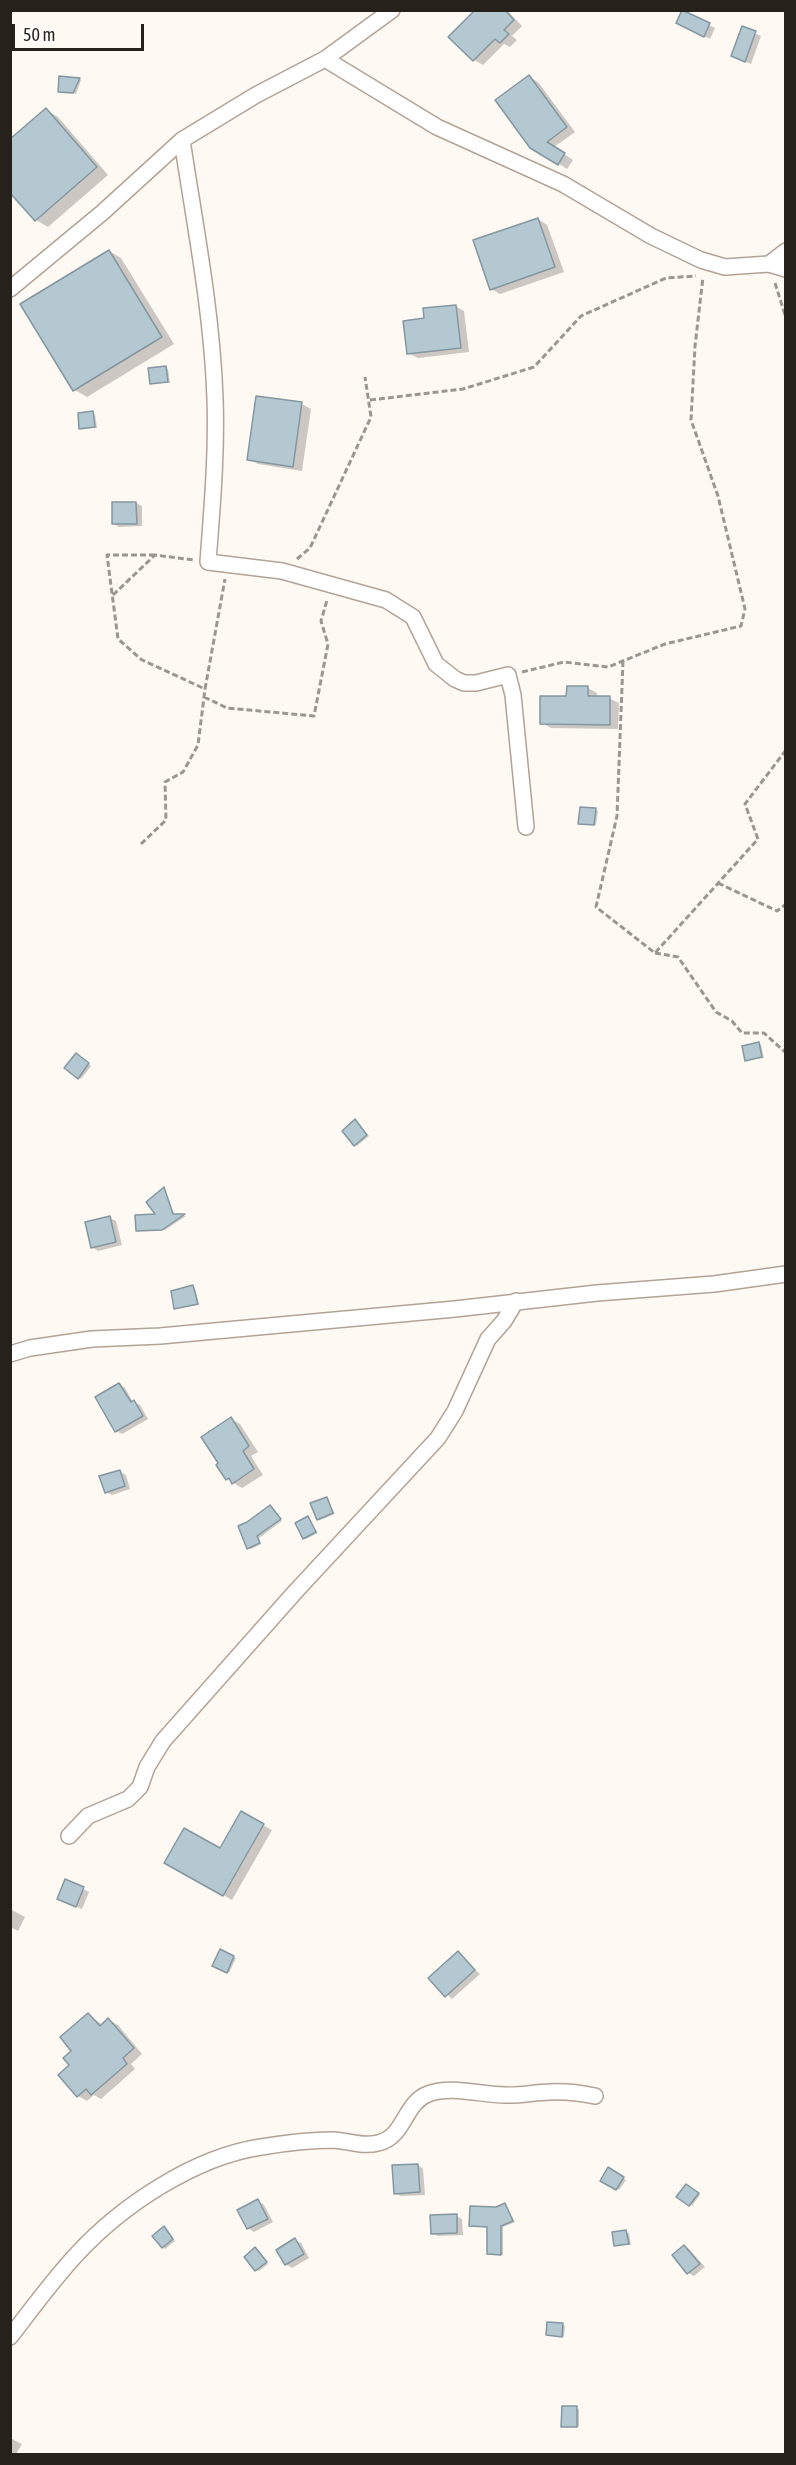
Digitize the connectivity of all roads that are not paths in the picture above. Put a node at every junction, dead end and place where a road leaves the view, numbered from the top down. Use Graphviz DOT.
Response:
graph roads {
  1 [pos="392,10"];
  2 [pos="325,60"];
  3 [pos="182,140"];
  4 [pos="786,251"];
  5 [pos="769,264"];
  6 [pos="786,269"];
  7 [pos="10,289"];
  8 [pos="526,827"];
  9 [pos="786,1274"];
  10 [pos="516,1301"];
  11 [pos="10,1354"];
  12 [pos="69,1836"];
  13 [pos="595,2096"];
  14 [pos="10,2337"];
  1 -- 2 [label="street"];
  2 -- 3 [label="street"];
  2 -- 5 [label="street"];
  3 -- 7 [label="street"];
  3 -- 8 [label="street"];
  4 -- 5 [label="street"];
  5 -- 6 [label="street"];
  9 -- 10 [label="street"];
  10 -- 11 [label="street"];
  10 -- 12 [label="street"];
  13 -- 14 [label="street"];
}
